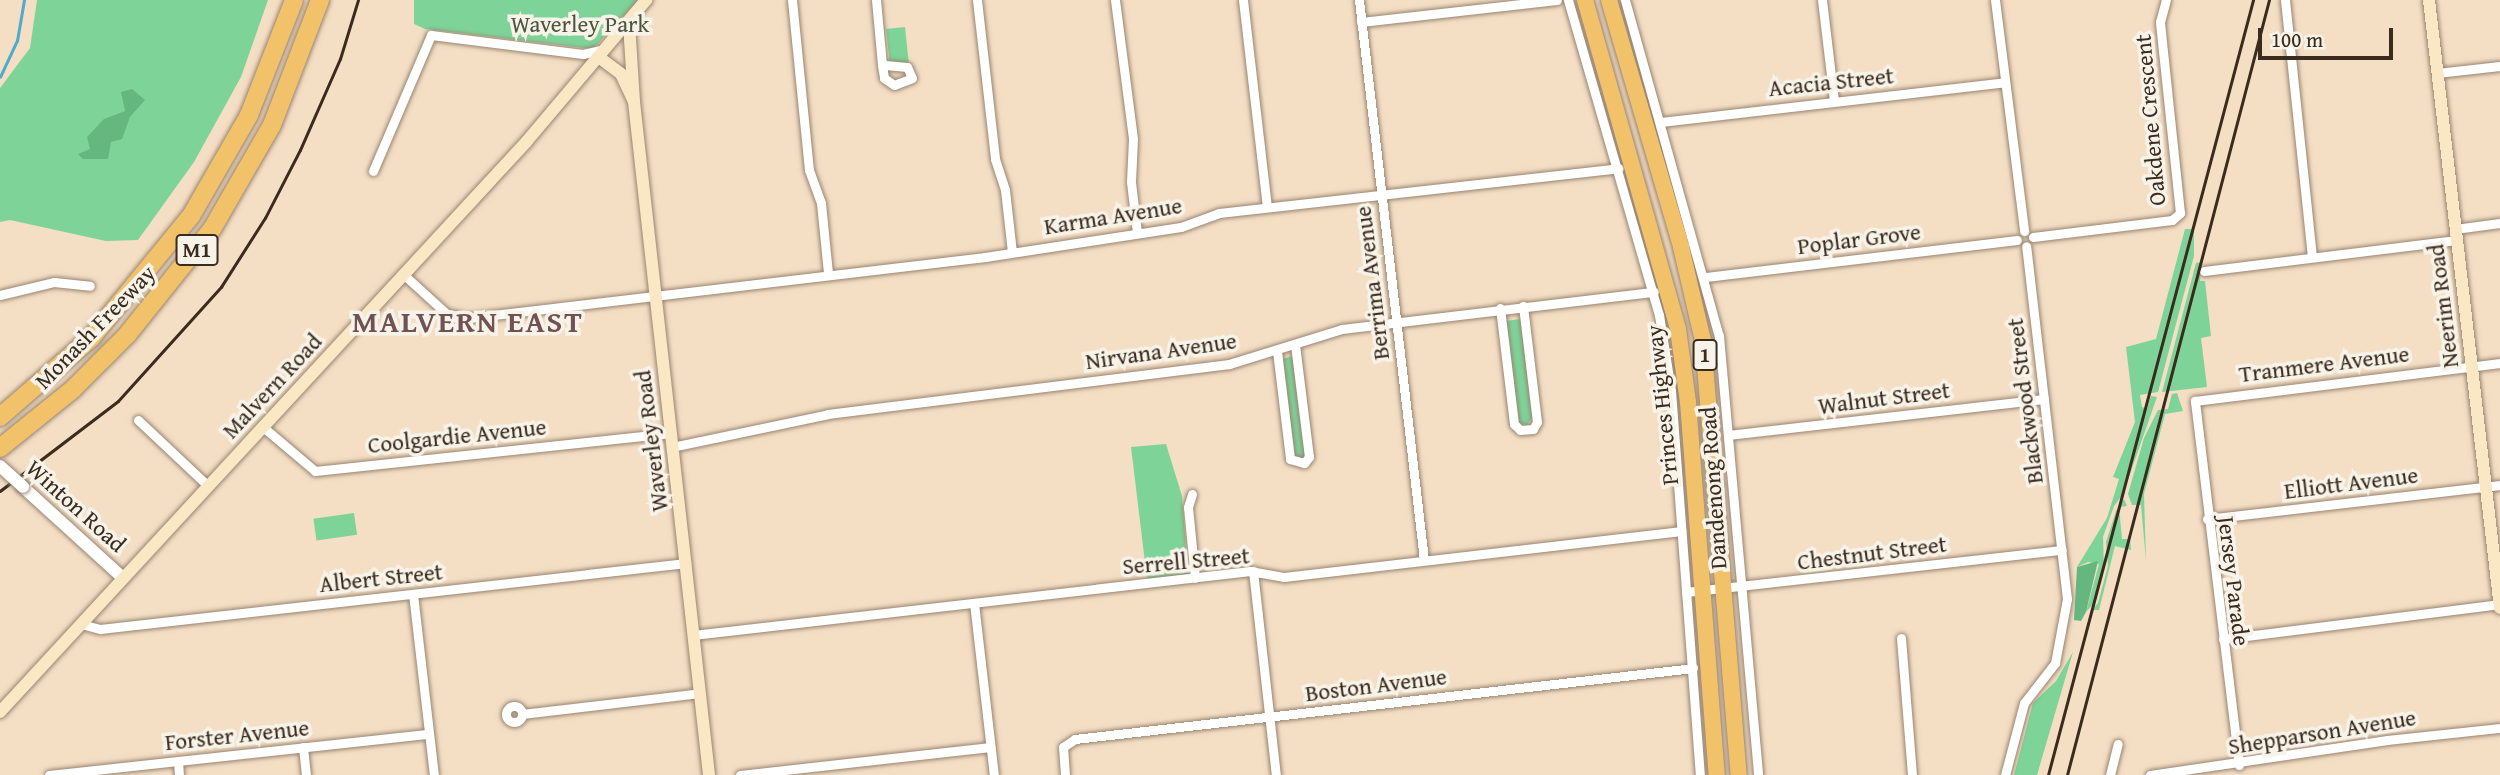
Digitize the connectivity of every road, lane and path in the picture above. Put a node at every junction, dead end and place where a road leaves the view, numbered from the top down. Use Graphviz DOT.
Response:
graph roads {
  1 [pos="294,0"];
  2 [pos="320,0"];
  3 [pos="646,0"];
  4 [pos="792,0"];
  5 [pos="876,0"];
  6 [pos="977,0"];
  7 [pos="1115,0"];
  8 [pos="1243,0"];
  9 [pos="1359,0"];
  10 [pos="1557,0"];
  11 [pos="1568,0"];
  12 [pos="1585,0"];
  13 [pos="1609,0"];
  14 [pos="1625,0"];
  15 [pos="1822,0"];
  16 [pos="1995,0"];
  17 [pos="2166,0"];
  18 [pos="2285,0"];
  19 [pos="2429,0"];
  20 [pos="1361,22"];
  21 [pos="629,24"];
  22 [pos="612,46"];
  23 [pos="596,56"];
  24 [pos="882,65"];
  25 [pos="2500,66"];
  26 [pos="633,67"];
  27 [pos="2437,74"];
  28 [pos="2005,82"];
  29 [pos="634,102"];
  30 [pos="1834,102"];
  31 [pos="1661,122"];
  32 [pos="1618,168"];
  33 [pos="373,170"];
  34 [pos="1381,194"];
  35 [pos="1267,207"];
  36 [pos="1674,220"];
  37 [pos="2500,223"];
  38 [pos="1652,225"];
  39 [pos="2024,231"];
  40 [pos="1137,232"];
  41 [pos="2456,234"];
  42 [pos="2032,237"];
  43 [pos="2017,240"];
  44 [pos="2026,246"];
  45 [pos="1013,251"];
  46 [pos="2312,257"];
  47 [pos="2204,271"];
  48 [pos="828,273"];
  49 [pos="403,274"];
  50 [pos="1706,277"];
  51 [pos="90,286"];
  52 [pos="1654,292"];
  53 [pos="0,295"];
  54 [pos="655,296"];
  55 [pos="1524,306"];
  56 [pos="1500,308"];
  57 [pos="1396,322"];
  58 [pos="1295,345"];
  59 [pos="1277,351"];
  60 [pos="2500,363"];
  61 [pos="2472,367"];
  62 [pos="2044,399"];
  63 [pos="2195,401"];
  64 [pos="0,417"];
  65 [pos="138,420"];
  66 [pos="262,427"];
  67 [pos="671,432"];
  68 [pos="1728,435"];
  69 [pos="672,447"];
  70 [pos="0,448"];
  71 [pos="0,466"];
  72 [pos="2500,485"];
  73 [pos="208,486"];
  74 [pos="2486,487"];
  75 [pos="1192,494"];
  76 [pos="2207,519"];
  77 [pos="1681,531"];
  78 [pos="2062,550"];
  79 [pos="1424,561"];
  80 [pos="686,563"];
  81 [pos="1253,571"];
  82 [pos="123,578"];
  83 [pos="1195,578"];
  84 [pos="1732,588"];
  85 [pos="1695,591"];
  86 [pos="413,594"];
  87 [pos="974,603"];
  88 [pos="2500,605"];
  89 [pos="81,624"];
  90 [pos="694,635"];
  91 [pos="1901,638"];
  92 [pos="2222,639"];
  93 [pos="1693,668"];
  94 [pos="700,693"];
  95 [pos="0,712"];
  96 [pos="522,714"];
  97 [pos="1270,717"];
  98 [pos="2500,729"];
  99 [pos="429,734"];
  100 [pos="2118,744"];
  101 [pos="303,747"];
  102 [pos="990,747"];
  103 [pos="178,761"];
  104 [pos="2239,765"];
  105 [pos="49,775"];
  106 [pos="179,775"];
  107 [pos="306,775"];
  108 [pos="434,775"];
  109 [pos="709,775"];
  110 [pos="740,775"];
  111 [pos="994,775"];
  112 [pos="1065,775"];
  113 [pos="1276,775"];
  114 [pos="1700,775"];
  115 [pos="1717,775"];
  116 [pos="1739,775"];
  117 [pos="1758,775"];
  118 [pos="1912,775"];
  119 [pos="2005,775"];
  120 [pos="2110,775"];
  121 [pos="2150,775"];
  1 -- 64 [label="highway, Monash Freeway / M1"];
  2 -- 70 [label="highway, Monash Freeway / M1"];
  3 -- 21 [label="main road"];
  4 -- 48 [label="street"];
  5 -- 24 [label="street"];
  6 -- 45 [label="street"];
  7 -- 40 [label="street"];
  8 -- 35 [label="street"];
  9 -- 20 [label="street, Berrima Avenue"];
  10 -- 20 [label="street"];
  11 -- 32 [label="street, Dandenong Road"];
  12 -- 38 [label="highway, Princes Highway / 1"];
  13 -- 36 [label="highway, Princes Highway / 1"];
  14 -- 31 [label="street, Dandenong Road"];
  15 -- 30 [label="street"];
  16 -- 28 [label="street"];
  17 -- 42 [label="street, Oakdene Crescent"];
  18 -- 46 [label="street"];
  19 -- 27 [label="main road, Neerim Road"];
  20 -- 34 [label="street, Berrima Avenue"];
  21 -- 22 [label="main road, Malvern Road"];
  21 -- 26 [label="main road, Waverley Road"];
  22 -- 23 [label="main road, Malvern Road"];
  22 -- 26 [label="main road"];
  23 -- 29 [label="main road, Waverley Road"];
  23 -- 33 [label="street"];
  23 -- 49 [label="main road, Malvern Road"];
  25 -- 27 [label="street"];
  26 -- 29 [label="main road, Waverley Road"];
  27 -- 41 [label="main road, Neerim Road"];
  28 -- 30 [label="street, Acacia Street"];
  28 -- 39 [label="street"];
  29 -- 54 [label="main road, Waverley Road"];
  30 -- 31 [label="street, Acacia Street"];
  31 -- 50 [label="street, Dandenong Road"];
  32 -- 34 [label="street, Karma Avenue"];
  32 -- 52 [label="street, Dandenong Road"];
  34 -- 35 [label="street, Karma Avenue"];
  34 -- 57 [label="street, Berrima Avenue"];
  35 -- 40 [label="street, Karma Avenue"];
  36 -- 38 [label="highway"];
  36 -- 84 [label="highway, Princes Highway / 1"];
  37 -- 41 [label="street"];
  38 -- 85 [label="highway, Princes Highway / 1"];
  39 -- 42 [label="street"];
  39 -- 43 [label="street"];
  40 -- 45 [label="street, Karma Avenue"];
  41 -- 46 [label="street"];
  41 -- 61 [label="main road, Neerim Road"];
  42 -- 44 [label="street"];
  43 -- 44 [label="street"];
  43 -- 50 [label="street, Poplar Grove"];
  44 -- 62 [label="street, Blackwood Street"];
  45 -- 48 [label="street, Karma Avenue"];
  46 -- 47 [label="street"];
  48 -- 54 [label="street, Karma Avenue"];
  49 -- 54 [label="street, Karma Avenue"];
  49 -- 66 [label="main road, Malvern Road"];
  50 -- 68 [label="street, Dandenong Road"];
  51 -- 53 [label="street"];
  52 -- 55 [label="street, Nirvana Avenue"];
  52 -- 77 [label="street, Dandenong Road"];
  54 -- 67 [label="main road, Waverley Road"];
  55 -- 56 [label="street, Nirvana Avenue"];
  55 -- 56 [label="street"];
  56 -- 57 [label="street, Nirvana Avenue"];
  57 -- 58 [label="street, Nirvana Avenue"];
  57 -- 79 [label="street, Berrima Avenue"];
  58 -- 59 [label="street, Nirvana Avenue"];
  58 -- 59 [label="street"];
  59 -- 69 [label="street, Nirvana Avenue"];
  60 -- 61 [label="street, Tranmere Avenue"];
  61 -- 63 [label="street, Tranmere Avenue"];
  61 -- 74 [label="main road, Neerim Road"];
  62 -- 68 [label="street, Walnut Street"];
  62 -- 78 [label="street, Blackwood Street"];
  63 -- 76 [label="street, Jersey Parade"];
  65 -- 73 [label="street"];
  66 -- 67 [label="street, Coolgardie Avenue"];
  66 -- 73 [label="main road, Malvern Road"];
  67 -- 69 [label="main road, Waverley Road"];
  68 -- 84 [label="street, Dandenong Road"];
  69 -- 80 [label="main road, Waverley Road"];
  71 -- 82 [label="street, Winton Road, bridge"];
  72 -- 74 [label="street, Elliott Avenue"];
  73 -- 82 [label="main road, Malvern Road"];
  74 -- 76 [label="street, Elliott Avenue"];
  74 -- 88 [label="main road, Neerim Road"];
  75 -- 83 [label="street"];
  76 -- 92 [label="street, Jersey Parade"];
  77 -- 79 [label="street, Serrell Street"];
  77 -- 85 [label="street, Dandenong Road"];
  78 -- 84 [label="street, Chestnut Street"];
  78 -- 119 [label="street, Blackwood Street"];
  79 -- 81 [label="street, Serrell Street"];
  80 -- 86 [label="street, Albert Street"];
  80 -- 90 [label="main road, Waverley Road"];
  81 -- 83 [label="street, Serrell Street"];
  81 -- 97 [label="street"];
  82 -- 89 [label="main road, Malvern Road"];
  83 -- 87 [label="street, Serrell Street"];
  84 -- 85 [label="street, Chestnut Street"];
  84 -- 116 [label="highway, Princes Highway / 1"];
  84 -- 117 [label="street, Dandenong Road"];
  85 -- 93 [label="street, Dandenong Road"];
  85 -- 115 [label="highway, Princes Highway / 1"];
  86 -- 89 [label="street, Albert Street"];
  86 -- 99 [label="street"];
  87 -- 90 [label="street, Serrell Street"];
  87 -- 102 [label="street"];
  88 -- 92 [label="street"];
  89 -- 95 [label="main road, Malvern Road"];
  90 -- 94 [label="main road, Waverley Road"];
  91 -- 118 [label="street"];
  92 -- 104 [label="street, Jersey Parade"];
  93 -- 97 [label="street, Boston Avenue"];
  93 -- 114 [label="street, Dandenong Road"];
  94 -- 96 [label="street"];
  94 -- 109 [label="main road, Waverley Road"];
  97 -- 112 [label="street, Boston Avenue"];
  97 -- 113 [label="street"];
  98 -- 104 [label="street, Shepparson Avenue"];
  99 -- 101 [label="street, Forster Avenue"];
  99 -- 108 [label="street"];
  100 -- 120 [label="street"];
  101 -- 103 [label="street, Forster Avenue"];
  101 -- 107 [label="street"];
  102 -- 110 [label="street"];
  102 -- 111 [label="street"];
  103 -- 105 [label="street, Forster Avenue"];
  103 -- 106 [label="street"];
  104 -- 121 [label="street, Shepparson Avenue"];
}
